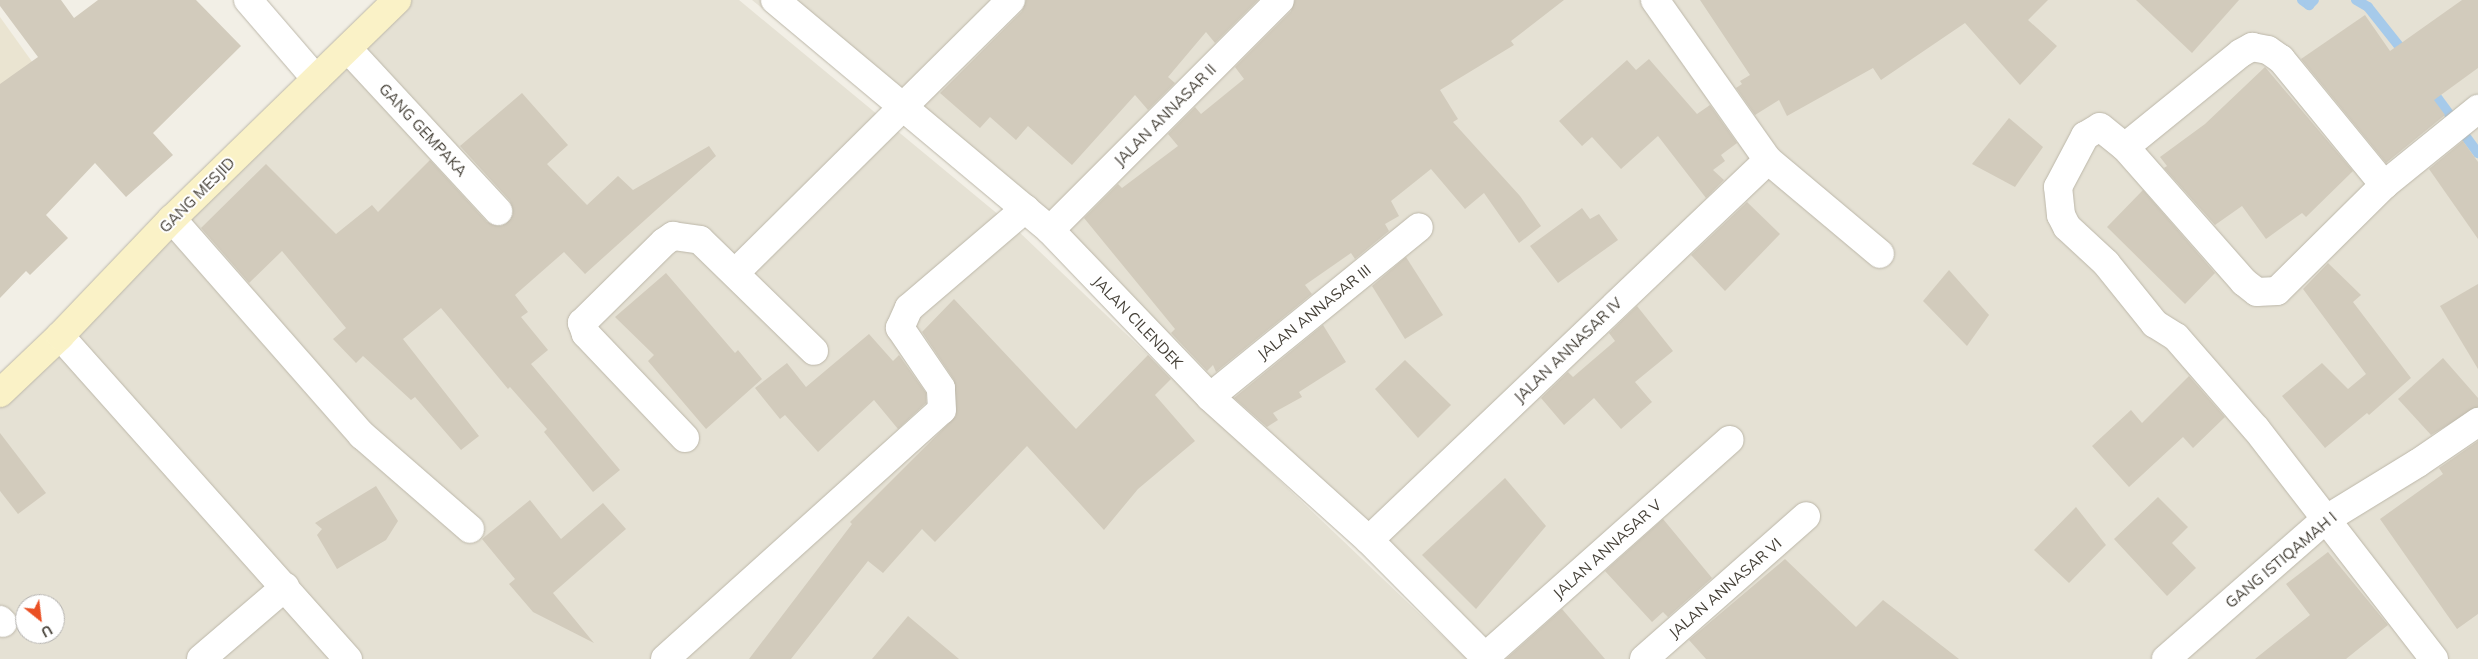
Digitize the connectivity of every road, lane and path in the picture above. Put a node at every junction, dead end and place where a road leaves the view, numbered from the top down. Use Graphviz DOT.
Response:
graph roads {
  1 [pos="248,0"];
  2 [pos="397,0"];
  3 [pos="775,0"];
  4 [pos="1011,0"];
  5 [pos="1280,0"];
  6 [pos="1655,0"];
  7 [pos="348,49"];
  8 [pos="316,79"];
  9 [pos="902,107"];
  10 [pos="2465,119"];
  11 [pos="2125,147"];
  12 [pos="1768,160"];
  13 [pos="2384,185"];
  14 [pos="1025,209"];
  15 [pos="498,211"];
  16 [pos="172,218"];
  17 [pos="1419,227"];
  18 [pos="1050,230"];
  19 [pos="1880,254"];
  20 [pos="735,273"];
  21 [pos="60,336"];
  22 [pos="814,350"];
  23 [pos="0,393"];
  24 [pos="1210,397"];
  25 [pos="2478,422"];
  26 [pos="685,438"];
  27 [pos="1729,440"];
  28 [pos="1806,516"];
  29 [pos="2325,520"];
  30 [pos="470,529"];
  31 [pos="1369,540"];
  32 [pos="286,587"];
  33 [pos="1486,658"];
  34 [pos="202,659"];
  35 [pos="348,659"];
  36 [pos="665,659"];
  37 [pos="1644,659"];
  38 [pos="2166,659"];
  39 [pos="2434,659"];
  1 -- 8 [label="street"];
  2 -- 7 [label="street, GANG MESJID"];
  3 -- 9 [label="street, JALAN CILENDEK"];
  4 -- 9 [label="street"];
  5 -- 18 [label="street, JALAN ANNASAR II"];
  6 -- 12 [label="street"];
  7 -- 8 [label="street, GANG MESJID"];
  7 -- 15 [label="street, GANG GEMPAKA"];
  8 -- 16 [label="street, GANG MESJID"];
  9 -- 14 [label="street, JALAN CILENDEK"];
  9 -- 20 [label="street"];
  10 -- 13 [label="street"];
  11 -- 13 [label="street"];
  11 -- 13 [label="street"];
  11 -- 29 [label="street"];
  12 -- 19 [label="street"];
  12 -- 31 [label="street, JALAN ANNASAR IV"];
  14 -- 18 [label="street, JALAN CILENDEK"];
  14 -- 36 [label="street"];
  16 -- 21 [label="street, GANG MESJID"];
  16 -- 30 [label="street"];
  17 -- 24 [label="street, JALAN ANNASAR III"];
  18 -- 24 [label="street, JALAN CILENDEK"];
  20 -- 22 [label="street"];
  20 -- 26 [label="street"];
  21 -- 23 [label="street, GANG MESJID"];
  21 -- 32 [label="street"];
  24 -- 31 [label="street, JALAN CILENDEK"];
  25 -- 29 [label="street, GANG ISTIQAMAH I"];
  27 -- 33 [label="street, JALAN ANNASAR V"];
  28 -- 37 [label="street, JALAN ANNASAR VI"];
  29 -- 38 [label="street, GANG ISTIQAMAH I"];
  29 -- 39 [label="street"];
  31 -- 33 [label="street, JALAN CILENDEK"];
  32 -- 34 [label="street"];
  32 -- 35 [label="street"];
}
